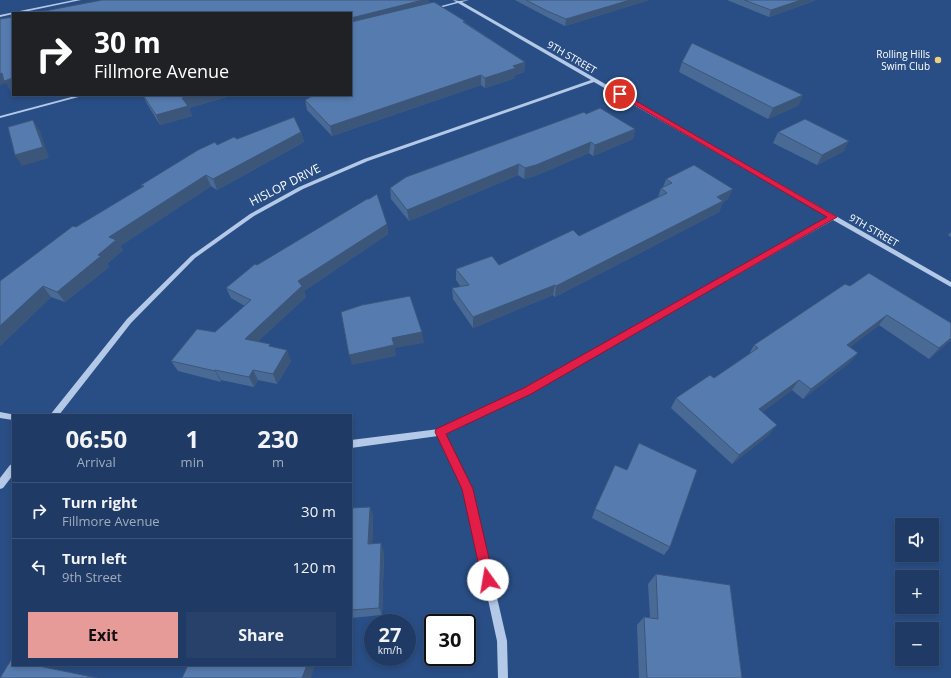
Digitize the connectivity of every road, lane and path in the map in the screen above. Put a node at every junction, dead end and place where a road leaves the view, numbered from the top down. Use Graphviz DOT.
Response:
graph roads {
  1 [pos="79,0"];
  2 [pos="467,0"];
  3 [pos="70,1"];
  4 [pos="457,1"];
  5 [pos="428,10"];
  6 [pos="19,12"];
  7 [pos="12,13"];
  8 [pos="0,16"];
  9 [pos="595,80"];
  10 [pos="80,96"];
  11 [pos="0,117"];
  12 [pos="833,217"];
  13 [pos="951,285"];
  14 [pos="55,414"];
  15 [pos="0,415"];
  16 [pos="12,417"];
  17 [pos="440,432"];
  18 [pos="352,444"];
  19 [pos="12,469"];
  20 [pos="0,485"];
  21 [pos="503,678"];
  1 -- 3 [label="street"];
  2 -- 4 [label="street"];
  3 -- 6 [label="street"];
  4 -- 5 [label="street"];
  4 -- 9 [label="street, 9TH STREET"];
  7 -- 8 [label="street"];
  9 -- 12 [label="street, 9TH STREET"];
  9 -- 14 [label="street, HISLOP DRIVE"];
  10 -- 11 [label="street"];
  12 -- 13 [label="street, 9TH STREET"];
  12 -- 17 [label="street"];
  15 -- 16 [label="street"];
  17 -- 18 [label="street"];
  17 -- 21 [label="street"];
  19 -- 20 [label="street"];
}
